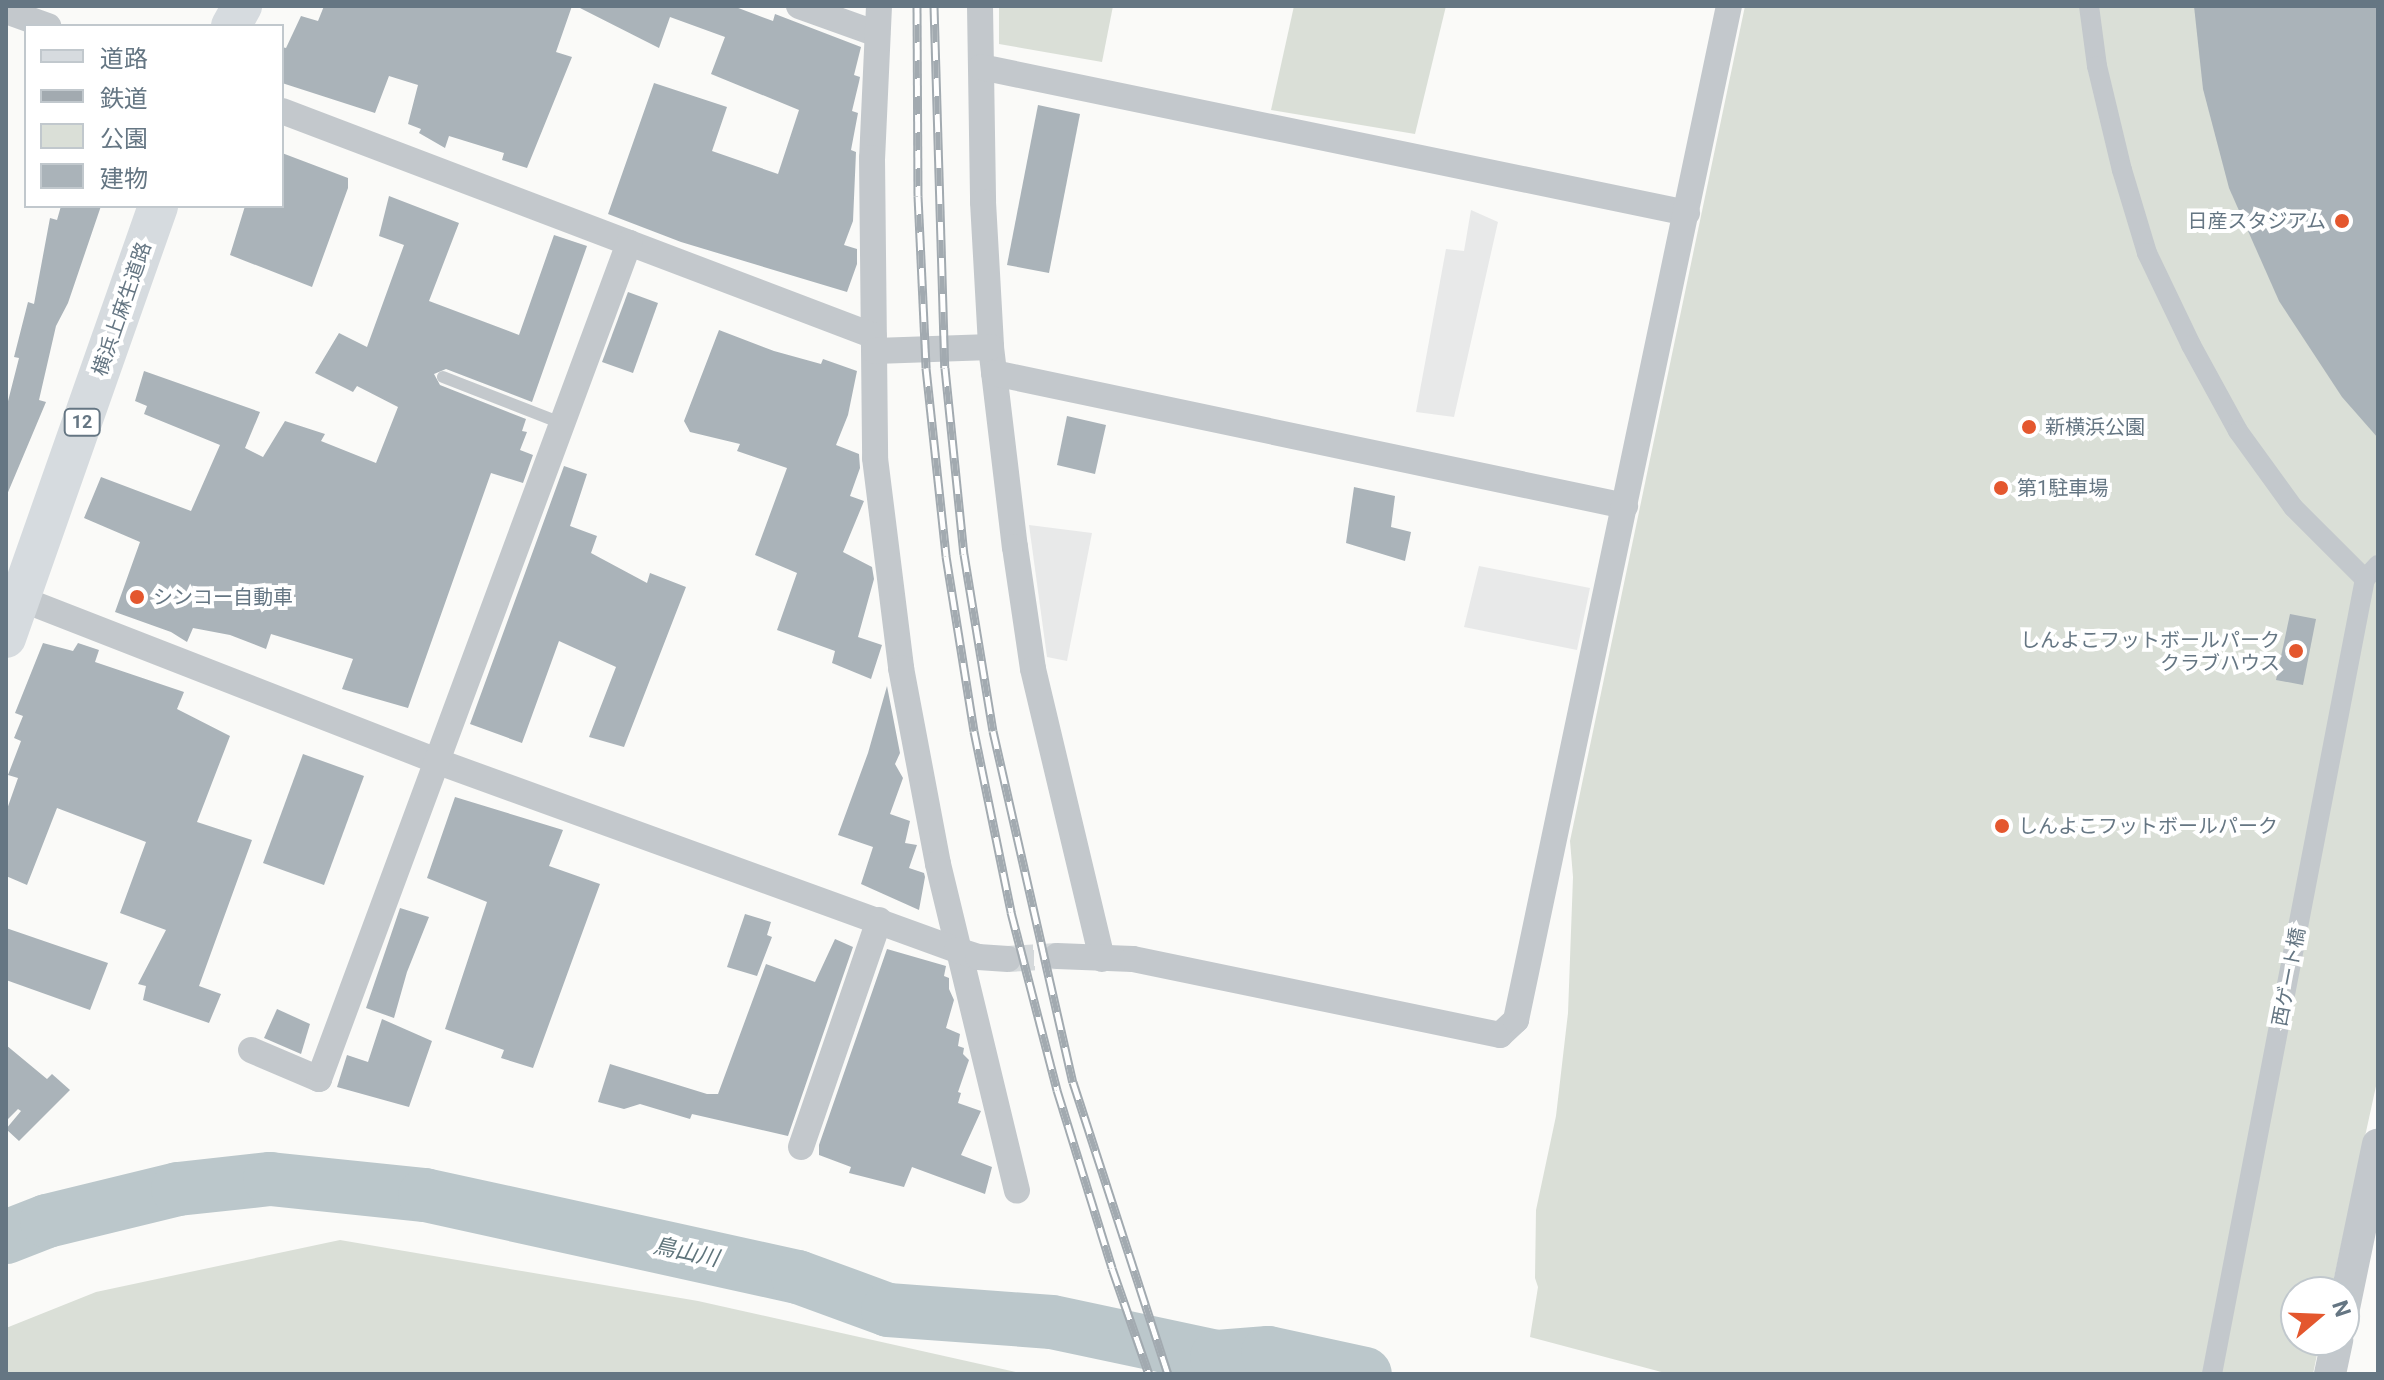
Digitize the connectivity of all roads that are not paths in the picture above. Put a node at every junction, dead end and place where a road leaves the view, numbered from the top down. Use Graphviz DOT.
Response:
graph roads {
  1 [pos="242,6"];
  2 [pos="799,6"];
  3 [pos="879,6"];
  4 [pos="980,6"];
  5 [pos="1729,6"];
  6 [pos="2089,6"];
  7 [pos="6,11"];
  8 [pos="42,24"];
  9 [pos="232,24"];
  10 [pos="877,34"];
  11 [pos="981,67"];
  12 [pos="284,112"];
  13 [pos="157,208"];
  14 [pos="1687,213"];
  15 [pos="629,243"];
  16 [pos="875,343"];
  17 [pos="993,360"];
  18 [pos="443,377"];
  19 [pos="561,423"];
  20 [pos="1625,506"];
  21 [pos="2371,572"];
  22 [pos="13,596"];
  23 [pos="6,638"];
  24 [pos="436,761"];
  25 [pos="879,920"];
  26 [pos="957,950"];
  27 [pos="1057,956"];
  28 [pos="1008,959"];
  29 [pos="1102,959"];
  30 [pos="251,1050"];
  31 [pos="2378,1144"];
  32 [pos="801,1147"];
  33 [pos="1017,1191"];
  34 [pos="2351,1276"];
  35 [pos="2212,1374"];
  1 -- 9 [label="main road"];
  2 -- 10 [label="street"];
  3 -- 10 [label="street"];
  4 -- 11 [label="street"];
  5 -- 14 [label="street"];
  6 -- 21 [label="street"];
  7 -- 8 [label="street"];
  10 -- 16 [label="street"];
  11 -- 14 [label="street"];
  11 -- 17 [label="street"];
  12 -- 15 [label="street"];
  13 -- 22 [label="main road, 横浜上麻生道路 / 12"];
  14 -- 20 [label="street"];
  15 -- 16 [label="street"];
  15 -- 19 [label="street"];
  16 -- 17 [label="street"];
  16 -- 26 [label="street"];
  17 -- 20 [label="street"];
  17 -- 29 [label="street"];
  18 -- 19 [label="lane"];
  19 -- 24 [label="street"];
  20 -- 29 [label="street"];
  21 -- 35 [label="street, 西ゲート橋"];
  22 -- 23 [label="main road, 横浜上麻生道路 / 12"];
  22 -- 24 [label="street"];
  24 -- 25 [label="street"];
  24 -- 30 [label="street"];
  25 -- 26 [label="street"];
  25 -- 32 [label="street"];
  26 -- 28 [label="street"];
  26 -- 33 [label="street"];
  27 -- 29 [label="street"];
  31 -- 34 [label="street"];
}
